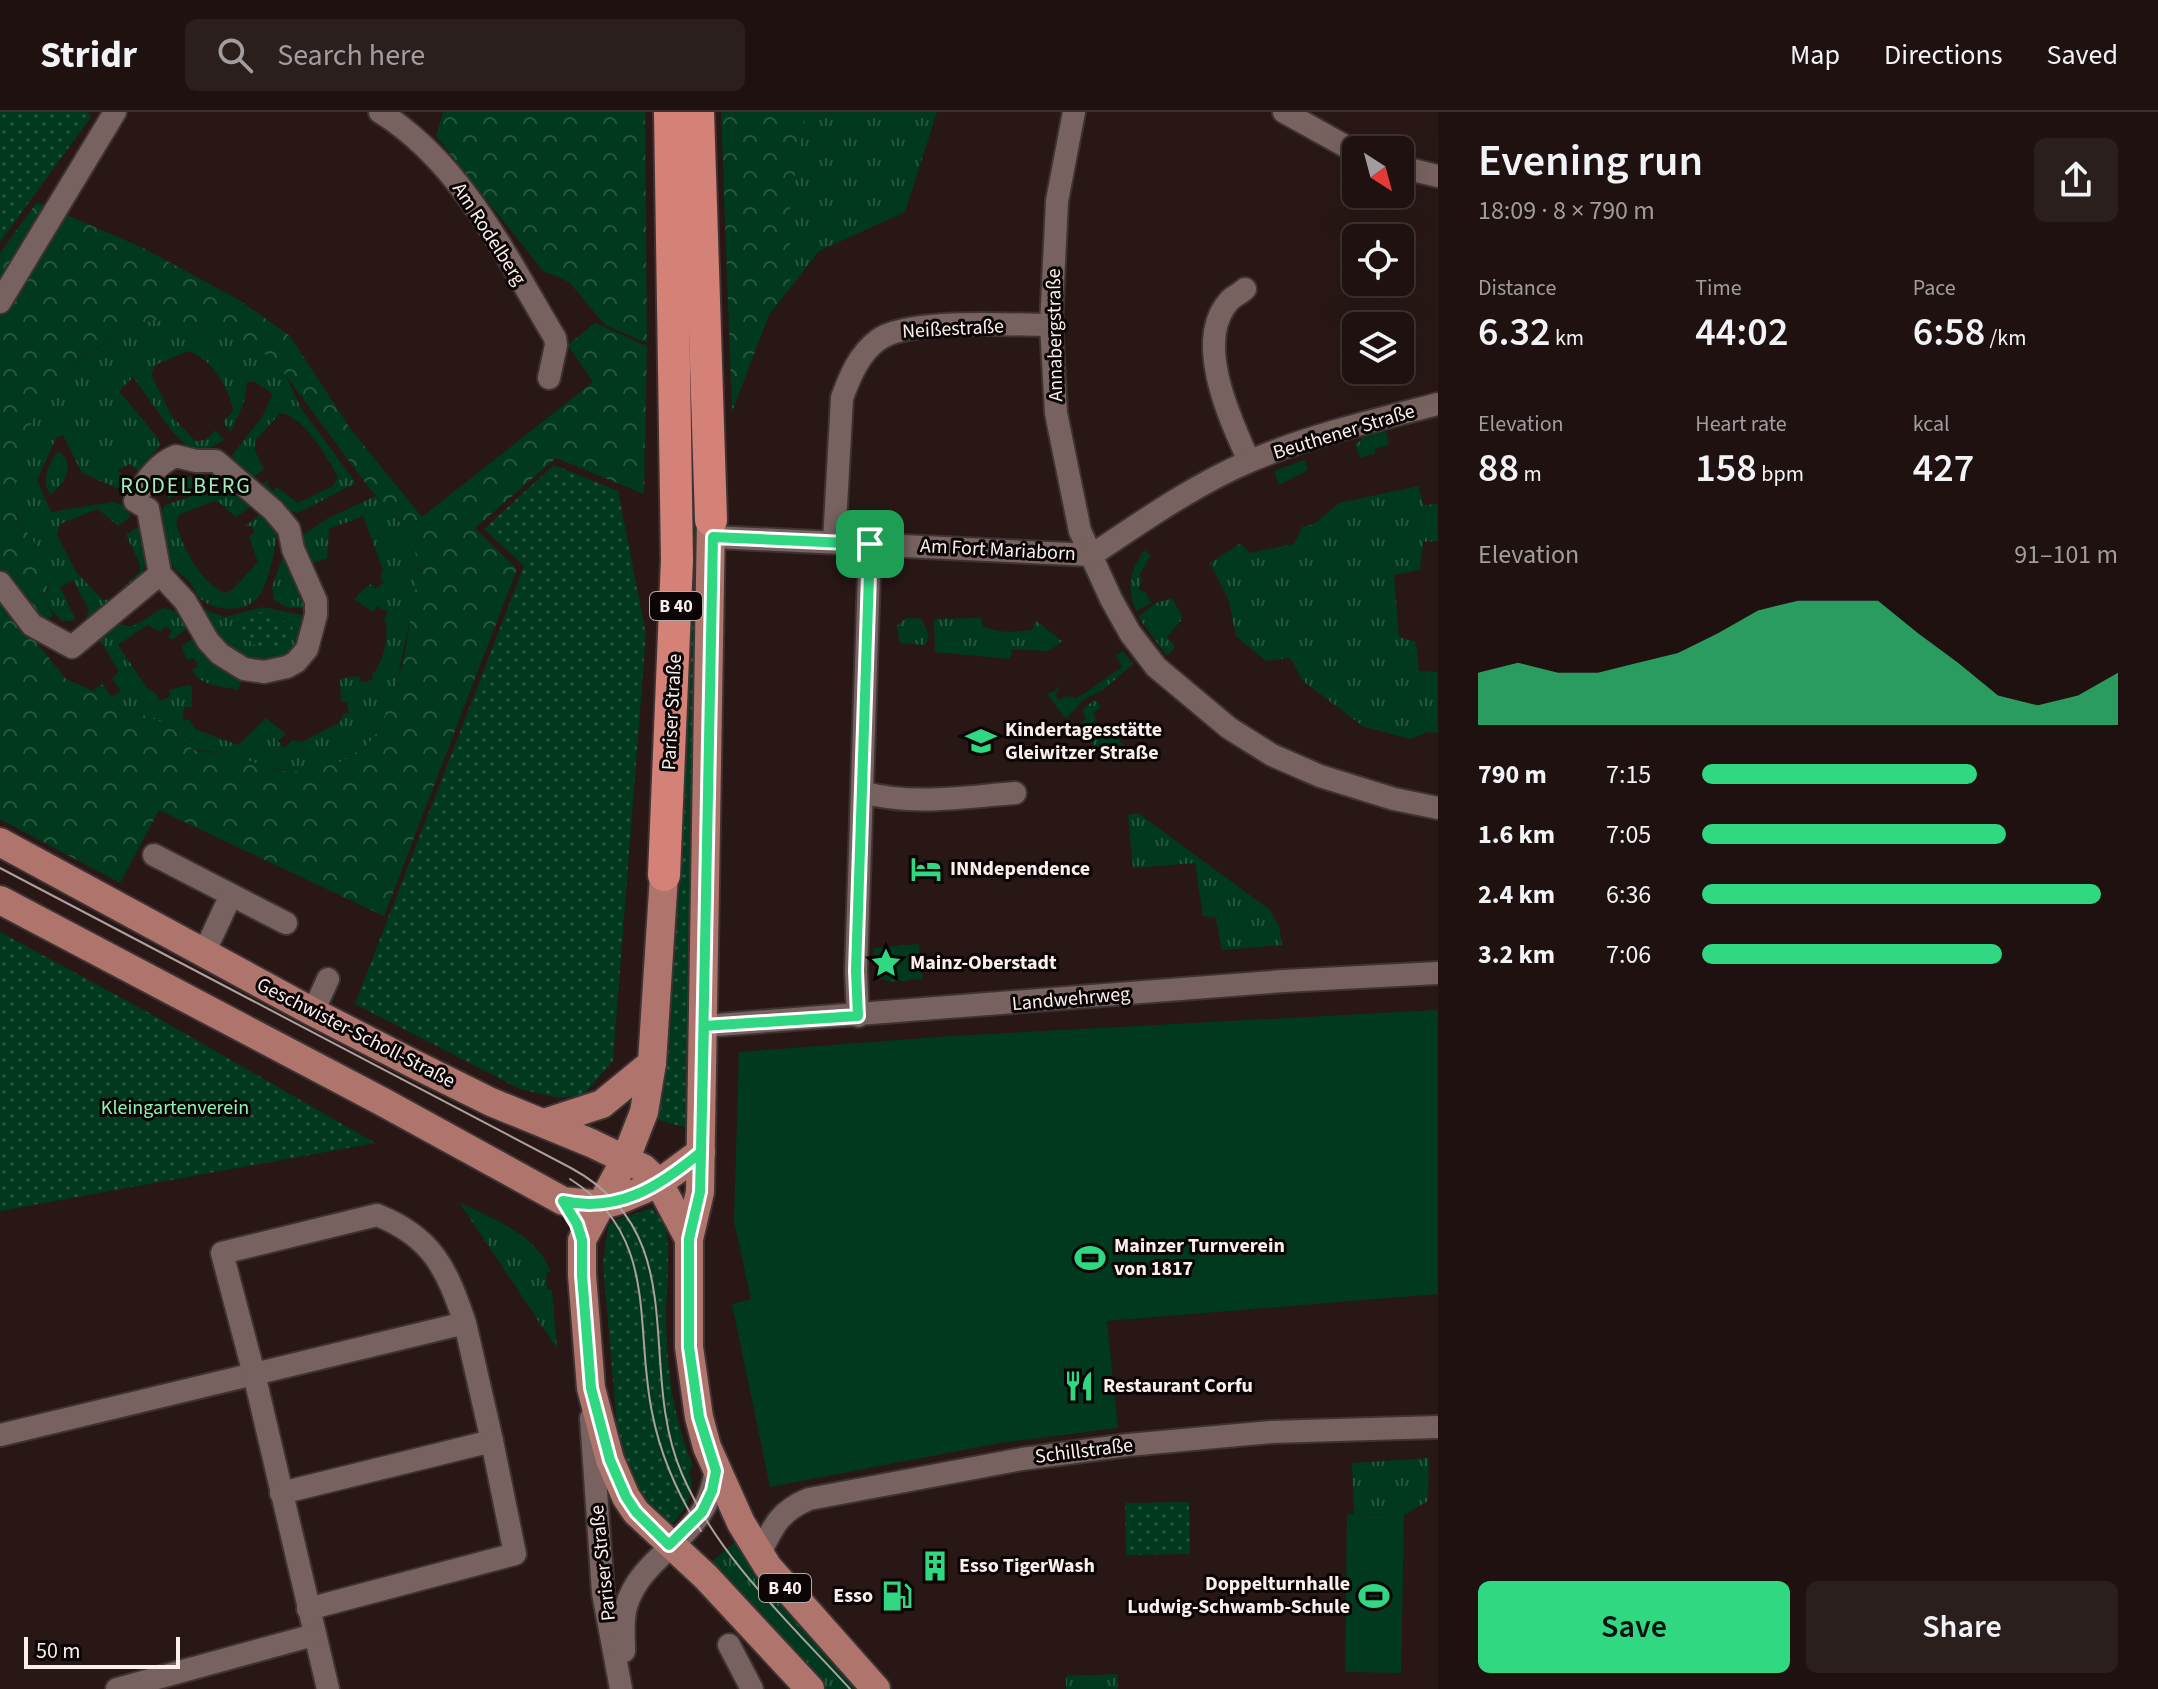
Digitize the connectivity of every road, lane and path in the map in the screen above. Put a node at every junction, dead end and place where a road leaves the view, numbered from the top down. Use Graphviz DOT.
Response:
graph roads {
  1 [pos="115,112"];
  2 [pos="380,112"];
  3 [pos="670,112"];
  4 [pos="698,112"];
  5 [pos="1074,112"];
  6 [pos="1284,112"];
  7 [pos="1342,144"];
  8 [pos="1414,170"];
  9 [pos="1438,176"];
  10 [pos="1245,289"];
  11 [pos="0,302"];
  12 [pos="1051,325"];
  13 [pos="549,378"];
  14 [pos="1438,404"];
  15 [pos="1249,461"];
  16 [pos="712,528"];
  17 [pos="834,542"];
  18 [pos="870,544"];
  19 [pos="1092,555"];
  20 [pos="160,574"];
  21 [pos="0,583"];
  22 [pos="862,792"];
  23 [pos="1015,793"];
  24 [pos="1438,808"];
  25 [pos="0,842"];
  26 [pos="154,855"];
  27 [pos="664,875"];
  28 [pos="231,895"];
  29 [pos="0,900"];
  30 [pos="286,923"];
  31 [pos="204,953"];
  32 [pos="1438,973"];
  33 [pos="328,979"];
  34 [pos="313,1012"];
  35 [pos="858,1016"];
  36 [pos="704,1026"];
  37 [pos="652,1063"];
  38 [pos="544,1123"];
  39 [pos="701,1152"];
  40 [pos="626,1158"];
  41 [pos="659,1183"];
  42 [pos="563,1201"];
  43 [pos="602,1205"];
  44 [pos="689,1239"];
  45 [pos="582,1240"];
  46 [pos="465,1323"];
  47 [pos="254,1374"];
  48 [pos="591,1388"];
  49 [pos="1438,1427"];
  50 [pos="0,1435"];
  51 [pos="492,1441"];
  52 [pos="716,1471"];
  53 [pos="281,1493"];
  54 [pos="669,1545"];
  55 [pos="760,1553"];
  56 [pos="308,1609"];
  57 [pos="314,1635"];
  58 [pos="729,1645"];
  59 [pos="117,1689"];
  60 [pos="328,1689"];
  61 [pos="622,1689"];
  62 [pos="752,1689"];
  63 [pos="810,1689"];
  64 [pos="876,1689"];
  1 -- 11 [label="street"];
  2 -- 13 [label="street, Am Rodelberg"];
  3 -- 27 [label="highway, Pariser Straße / B 40"];
  4 -- 16 [label="highway, Pariser Straße / B 40"];
  5 -- 12 [label="street, Annabergstraße"];
  6 -- 7 [label="street"];
  8 -- 9 [label="street"];
  10 -- 15 [label="street, Beuthener Straße"];
  12 -- 17 [label="street, Neißestraße"];
  12 -- 19 [label="street, Annabergstraße"];
  14 -- 15 [label="street, Beuthener Straße"];
  15 -- 19 [label="street, Beuthener Straße"];
  16 -- 17 [label="street, Am Fort Mariaborn"];
  16 -- 36 [label="main road, Pariser Straße / B 40"];
  17 -- 18 [label="street, Am Fort Mariaborn"];
  18 -- 19 [label="street, Am Fort Mariaborn"];
  18 -- 22 [label="street"];
  19 -- 24 [label="street, Annabergstraße"];
  20 -- 20 [label="street"];
  20 -- 21 [label="street"];
  22 -- 23 [label="street"];
  22 -- 35 [label="street"];
  25 -- 31 [label="main road, Geschwister-Scholl-Straße"];
  26 -- 28 [label="street"];
  27 -- 37 [label="main road, Pariser Straße / B 40"];
  28 -- 30 [label="street"];
  28 -- 31 [label="street"];
  29 -- 42 [label="main road"];
  31 -- 34 [label="main road, Geschwister-Scholl-Straße"];
  32 -- 35 [label="street, Landwehrweg"];
  33 -- 34 [label="street"];
  34 -- 38 [label="main road, Geschwister-Scholl-Straße"];
  35 -- 36 [label="street, Landwehrweg"];
  36 -- 39 [label="main road, Pariser Straße / B 40"];
  37 -- 38 [label="main road"];
  37 -- 40 [label="main road, Pariser Straße / B 40"];
  38 -- 40 [label="main road, Geschwister-Scholl-Straße"];
  39 -- 41 [label="main road"];
  39 -- 44 [label="main road, Pariser Straße / B 40"];
  40 -- 41 [label="main road, Geschwister-Scholl-Straße"];
  40 -- 43 [label="main road, Pariser Straße / B 40"];
  41 -- 43 [label="main road"];
  41 -- 44 [label="main road, Geschwister-Scholl-Straße"];
  42 -- 43 [label="main road"];
  42 -- 45 [label="main road"];
  43 -- 45 [label="main road, Pariser Straße / B 40"];
  44 -- 52 [label="main road, Pariser Straße / B 40"];
  45 -- 48 [label="main road, Pariser Straße / B 40"];
  46 -- 47 [label="street"];
  46 -- 47 [label="street"];
  46 -- 51 [label="street"];
  47 -- 50 [label="street"];
  47 -- 53 [label="street"];
  48 -- 54 [label="main road, Pariser Straße / B 40"];
  48 -- 61 [label="street, Pariser Straße"];
  49 -- 55 [label="street, Schillstraße"];
  51 -- 53 [label="street"];
  51 -- 56 [label="street"];
  52 -- 54 [label="street"];
  52 -- 55 [label="main road, Pariser Straße / B 40"];
  53 -- 56 [label="street"];
  54 -- 61 [label="street"];
  54 -- 63 [label="main road, Pariser Straße / B 40"];
  55 -- 64 [label="main road, Pariser Straße / B 40"];
  56 -- 57 [label="street"];
  57 -- 59 [label="street"];
  57 -- 60 [label="street"];
  58 -- 62 [label="street"];
}
